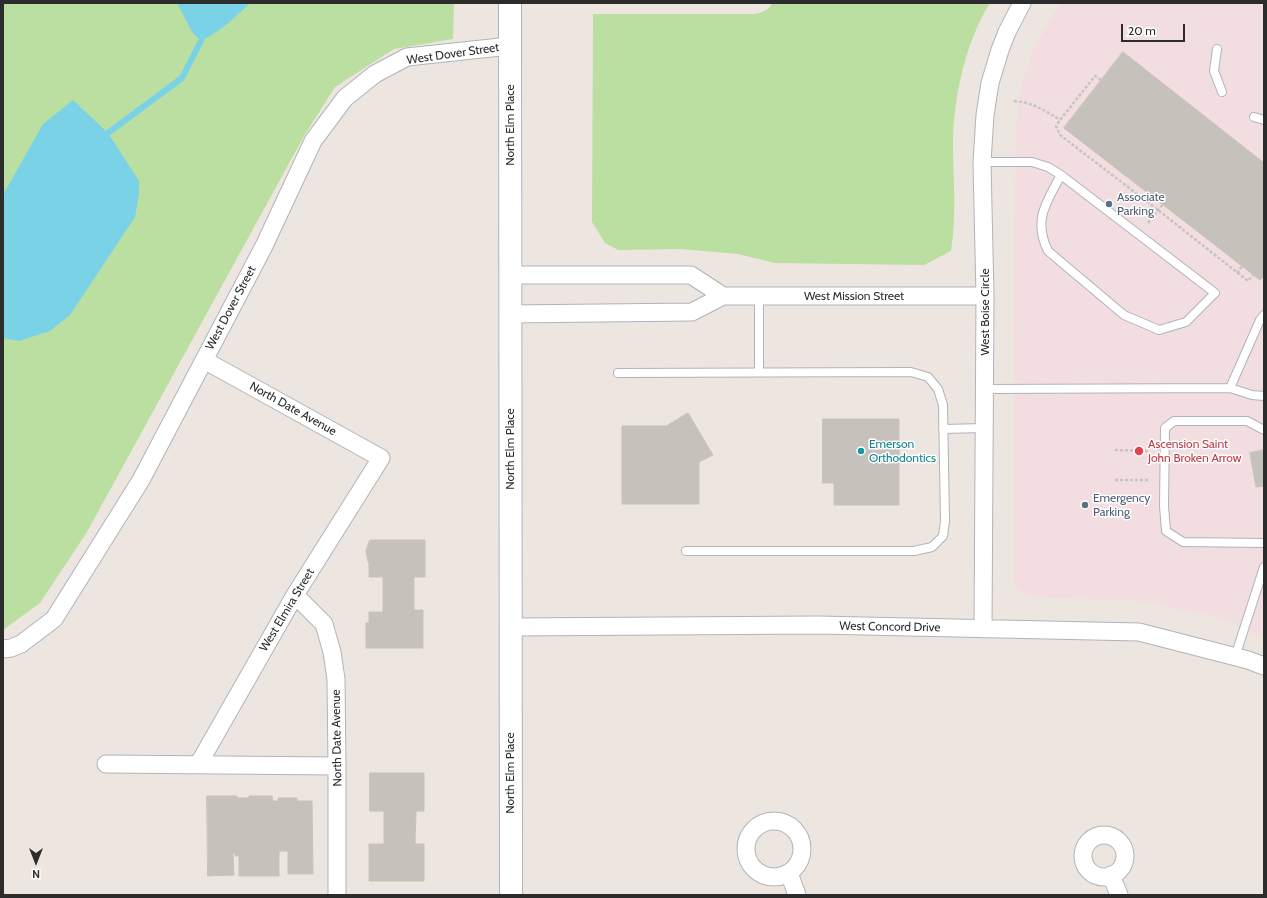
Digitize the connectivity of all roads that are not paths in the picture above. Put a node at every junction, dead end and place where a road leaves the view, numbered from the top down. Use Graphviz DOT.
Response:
graph roads {
  1 [pos="510,3"];
  2 [pos="1022,3"];
  3 [pos="510,46"];
  4 [pos="1217,49"];
  5 [pos="1222,92"];
  6 [pos="1254,117"];
  7 [pos="1264,120"];
  8 [pos="982,162"];
  9 [pos="1061,175"];
  10 [pos="510,275"];
  11 [pos="723,296"];
  12 [pos="759,296"];
  13 [pos="985,296"];
  14 [pos="510,314"];
  15 [pos="1264,315"];
  16 [pos="204,360"];
  17 [pos="618,372"];
  18 [pos="759,372"];
  19 [pos="1230,388"];
  20 [pos="985,389"];
  21 [pos="1264,396"];
  22 [pos="984,428"];
  23 [pos="943,429"];
  24 [pos="1264,430"];
  25 [pos="381,458"];
  26 [pos="1264,543"];
  27 [pos="686,551"];
  28 [pos="1264,567"];
  29 [pos="295,595"];
  30 [pos="510,627"];
  31 [pos="983,628"];
  32 [pos="3,649"];
  33 [pos="1235,657"];
  34 [pos="1264,666"];
  35 [pos="106,764"];
  36 [pos="198,765"];
  37 [pos="338,766"];
  38 [pos="789,873"];
  39 [pos="1111,875"];
  40 [pos="337,895"];
  41 [pos="510,895"];
  42 [pos="797,895"];
  43 [pos="1119,895"];
  1 -- 3 [label="main road, North Elm Place"];
  2 -- 8 [label="street, West Boise Circle"];
  3 -- 10 [label="main road, North Elm Place"];
  3 -- 16 [label="street, West Dover Street"];
  4 -- 5 [label="lane"];
  6 -- 7 [label="lane"];
  8 -- 9 [label="lane"];
  8 -- 13 [label="street, West Boise Circle"];
  9 -- 9 [label="lane"];
  10 -- 11 [label="street"];
  10 -- 14 [label="main road, North Elm Place"];
  11 -- 12 [label="street, West Mission Street"];
  11 -- 14 [label="street, West Mission Street"];
  12 -- 13 [label="street, West Mission Street"];
  12 -- 18 [label="lane"];
  13 -- 20 [label="street, West Boise Circle"];
  14 -- 30 [label="main road, North Elm Place"];
  15 -- 19 [label="lane"];
  16 -- 25 [label="street, North Date Avenue"];
  16 -- 32 [label="street, West Dover Street"];
  17 -- 18 [label="lane"];
  18 -- 23 [label="lane"];
  19 -- 20 [label="lane"];
  19 -- 21 [label="lane"];
  20 -- 22 [label="street, West Boise Circle"];
  22 -- 23 [label="lane"];
  22 -- 31 [label="street, West Boise Circle"];
  23 -- 27 [label="lane"];
  24 -- 26 [label="lane"];
  25 -- 29 [label="street, West Elmira Street"];
  28 -- 33 [label="lane"];
  29 -- 36 [label="street, West Elmira Street"];
  29 -- 37 [label="street, North Date Avenue"];
  30 -- 31 [label="street, West Concord Drive"];
  30 -- 41 [label="main road, North Elm Place"];
  31 -- 33 [label="street, West Concord Drive"];
  33 -- 34 [label="street, West Concord Drive"];
  35 -- 36 [label="street"];
  36 -- 37 [label="street"];
  37 -- 40 [label="street, North Date Avenue"];
  38 -- 42 [label="street"];
  39 -- 43 [label="street"];
}
